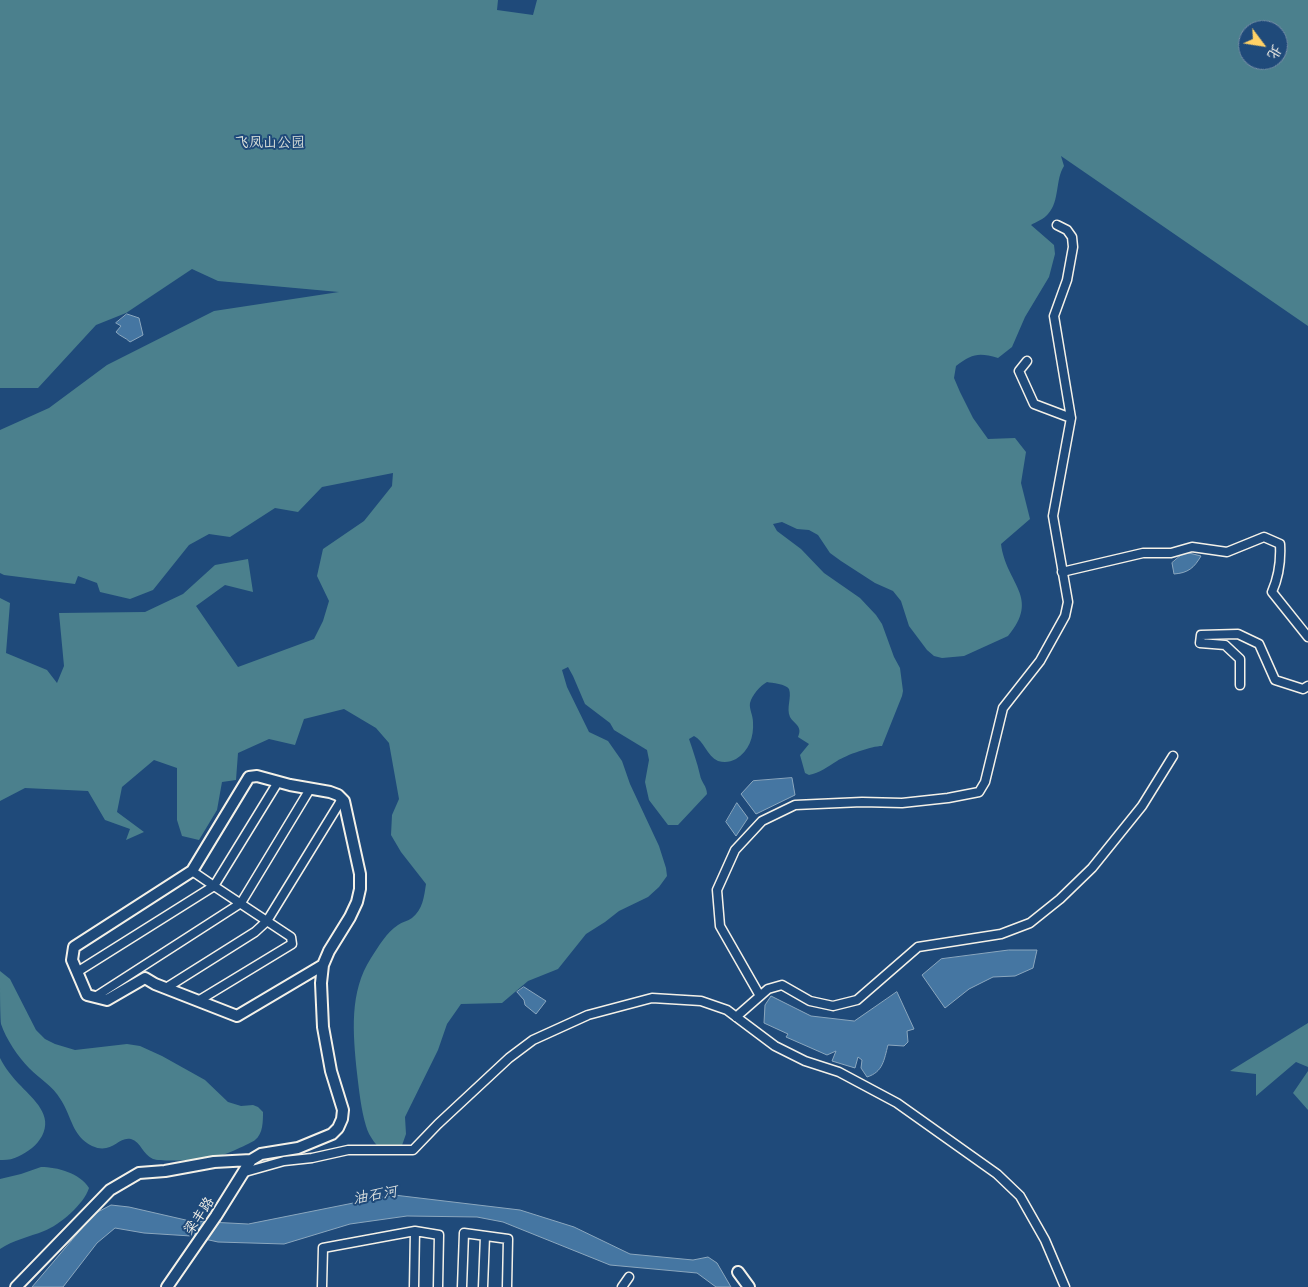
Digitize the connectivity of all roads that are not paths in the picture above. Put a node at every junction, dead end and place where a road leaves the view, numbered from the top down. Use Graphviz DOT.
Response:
graph roads {
  1 [pos="1057,226"];
  2 [pos="1027,360"];
  3 [pos="1071,418"];
  4 [pos="1062,572"];
  5 [pos="1308,637"];
  6 [pos="1240,684"];
  7 [pos="1308,686"];
  8 [pos="1172,756"];
  9 [pos="278,782"];
  10 [pos="310,789"];
  11 [pos="342,799"];
  12 [pos="192,871"];
  13 [pos="214,886"];
  14 [pos="241,903"];
  15 [pos="267,921"];
  16 [pos="323,965"];
  17 [pos="77,972"];
  18 [pos="166,988"];
  19 [pos="760,996"];
  20 [pos="95,998"];
  21 [pos="198,1000"];
  22 [pos="736,1017"];
  23 [pos="251,1160"];
  24 [pos="245,1172"];
  25 [pos="415,1231"];
  26 [pos="485,1236"];
  27 [pos="738,1272"];
  28 [pos="629,1277"];
  29 [pos="16,1287"];
  30 [pos="167,1287"];
  31 [pos="322,1287"];
  32 [pos="414,1287"];
  33 [pos="438,1287"];
  34 [pos="462,1287"];
  35 [pos="482,1287"];
  36 [pos="507,1287"];
  37 [pos="622,1287"];
  38 [pos="749,1287"];
  39 [pos="1065,1287"];
  1 -- 3 [label="street"];
  2 -- 3 [label="street"];
  3 -- 4 [label="street"];
  4 -- 5 [label="street"];
  4 -- 19 [label="street"];
  6 -- 7 [label="street"];
  8 -- 19 [label="street"];
  9 -- 10 [label="street"];
  9 -- 12 [label="street"];
  9 -- 13 [label="street"];
  10 -- 11 [label="street"];
  10 -- 14 [label="street"];
  11 -- 15 [label="street"];
  11 -- 16 [label="street"];
  12 -- 13 [label="street"];
  12 -- 17 [label="street"];
  13 -- 14 [label="street"];
  13 -- 17 [label="street"];
  14 -- 15 [label="street"];
  14 -- 20 [label="street"];
  15 -- 18 [label="street"];
  15 -- 21 [label="street"];
  16 -- 21 [label="street"];
  16 -- 23 [label="street"];
  17 -- 20 [label="street"];
  18 -- 20 [label="street"];
  18 -- 21 [label="street"];
  19 -- 22 [label="street"];
  22 -- 24 [label="street"];
  22 -- 39 [label="street"];
  23 -- 24 [label="street, 梁丰路"];
  23 -- 29 [label="street"];
  24 -- 30 [label="street, 梁丰路"];
  25 -- 31 [label="street"];
  25 -- 32 [label="street"];
  25 -- 33 [label="street"];
  26 -- 34 [label="street"];
  26 -- 35 [label="street"];
  26 -- 36 [label="street"];
  27 -- 38 [label="street"];
  28 -- 37 [label="street"];
}
